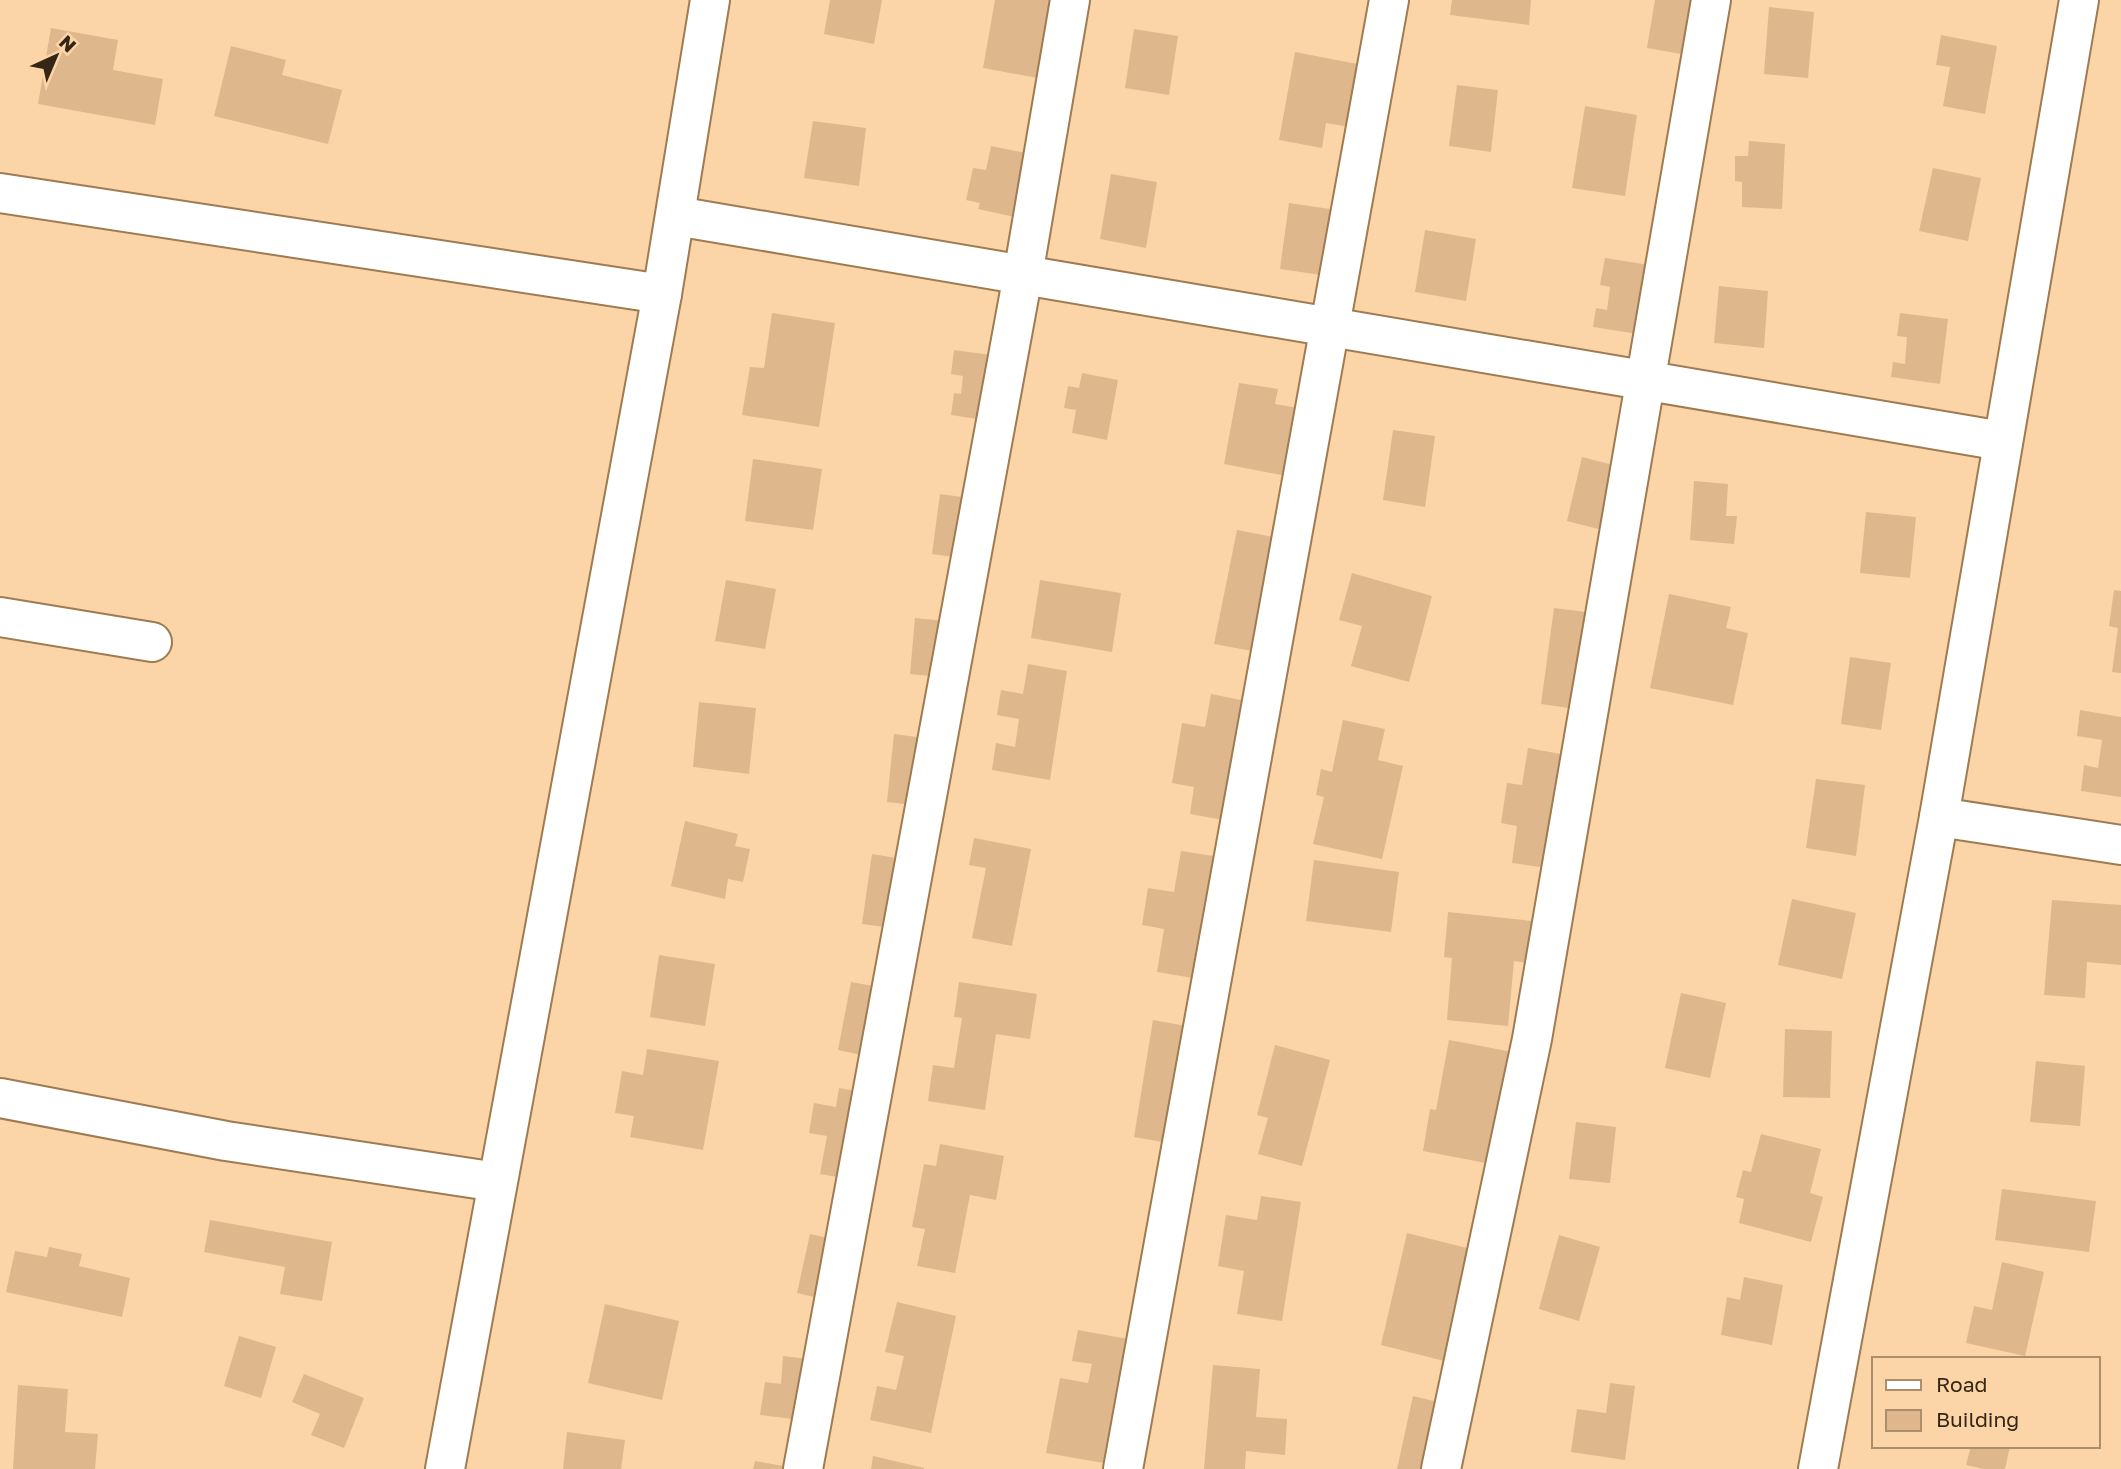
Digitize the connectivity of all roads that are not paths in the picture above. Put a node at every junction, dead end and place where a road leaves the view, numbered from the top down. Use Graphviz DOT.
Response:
graph roads {
  1 [pos="710,0"];
  2 [pos="1070,0"];
  3 [pos="1389,0"];
  4 [pos="1712,0"];
  5 [pos="2079,0"];
  6 [pos="0,193"];
  7 [pos="676,216"];
  8 [pos="1023,275"];
  9 [pos="662,294"];
  10 [pos="1329,328"];
  11 [pos="1644,381"];
  12 [pos="2002,442"];
  13 [pos="0,617"];
  14 [pos="152,642"];
  15 [pos="1939,817"];
  16 [pos="2121,845"];
  17 [pos="0,1098"];
  18 [pos="497,1182"];
  19 [pos="445,1469"];
  20 [pos="803,1469"];
  21 [pos="1123,1469"];
  22 [pos="1441,1469"];
  23 [pos="1818,1469"];
  1 -- 7 [label="street"];
  2 -- 8 [label="street"];
  3 -- 10 [label="street"];
  4 -- 11 [label="street"];
  5 -- 12 [label="street"];
  6 -- 9 [label="street"];
  7 -- 8 [label="street"];
  7 -- 9 [label="street"];
  8 -- 10 [label="street"];
  8 -- 20 [label="street"];
  9 -- 18 [label="street"];
  10 -- 11 [label="street"];
  10 -- 21 [label="street"];
  11 -- 12 [label="street"];
  11 -- 22 [label="street"];
  12 -- 15 [label="street"];
  13 -- 14 [label="street"];
  15 -- 16 [label="street"];
  15 -- 23 [label="street"];
  17 -- 18 [label="street"];
  18 -- 19 [label="street"];
}
